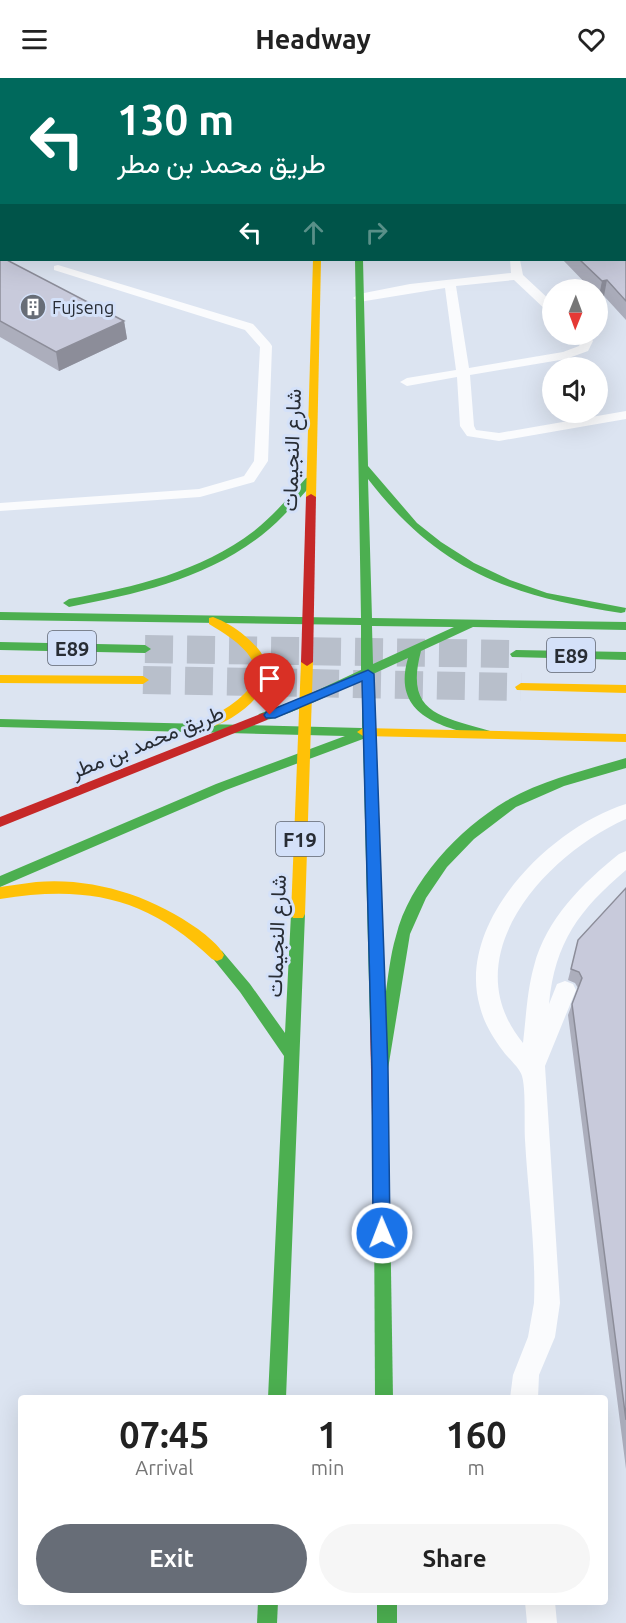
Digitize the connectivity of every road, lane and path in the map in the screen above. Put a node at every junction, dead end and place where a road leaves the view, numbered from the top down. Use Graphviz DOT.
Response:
graph roads {
  1 [pos="317,261"];
  2 [pos="359,261"];
  3 [pos="515,261"];
  4 [pos="58,268"];
  5 [pos="517,276"];
  6 [pos="450,284"];
  7 [pos="359,298"];
  8 [pos="542,300"];
  9 [pos="587,345"];
  10 [pos="463,372"];
  11 [pos="407,382"];
  12 [pos="626,415"];
  13 [pos="364,467"];
  14 [pos="310,480"];
  15 [pos="0,507"];
  16 [pos="626,609"];
  17 [pos="0,615"];
  18 [pos="211,621"];
  19 [pos="308,621"];
  20 [pos="367,622"];
  21 [pos="472,623"];
  22 [pos="626,626"];
  23 [pos="0,646"];
  24 [pos="145,649"];
  25 [pos="416,650"];
  26 [pos="516,654"];
  27 [pos="626,656"];
  28 [pos="368,674"];
  29 [pos="0,678"];
  30 [pos="143,680"];
  31 [pos="520,687"];
  32 [pos="626,689"];
  33 [pos="305,701"];
  34 [pos="0,723"];
  35 [pos="199,728"];
  36 [pos="236,728"];
  37 [pos="304,729"];
  38 [pos="369,732"];
  39 [pos="490,735"];
  40 [pos="626,738"];
  41 [pos="303,757"];
  42 [pos="626,763"];
  43 [pos="626,811"];
  44 [pos="0,822"];
  45 [pos="626,859"];
  46 [pos="0,882"];
  47 [pos="0,893"];
  48 [pos="565,990"];
  49 [pos="293,1056"];
  50 [pos="380,1069"];
  51 [pos="532,1070"];
  52 [pos="518,1392"];
  53 [pos="277,1395"];
  54 [pos="384,1395"];
  55 [pos="268,1605"];
  56 [pos="387,1605"];
  57 [pos="540,1605"];
  58 [pos="267,1623"];
  59 [pos="387,1623"];
  60 [pos="542,1623"];
  1 -- 14 [label="main road, شارع النجيمات / F19"];
  2 -- 7 [label="main road"];
  3 -- 5 [label="lane"];
  4 -- 15 [label="lane"];
  5 -- 6 [label="lane"];
  5 -- 8 [label="lane"];
  6 -- 7 [label="lane"];
  6 -- 10 [label="lane"];
  7 -- 13 [label="main road"];
  9 -- 10 [label="lane"];
  10 -- 11 [label="lane"];
  10 -- 12 [label="lane"];
  13 -- 16 [label="main road"];
  13 -- 20 [label="main road"];
  14 -- 17 [label="main road"];
  14 -- 19 [label="main road, شارع النجيمات / F19"];
  17 -- 18 [label="main road"];
  18 -- 19 [label="main road"];
  18 -- 35 [label="main road"];
  19 -- 20 [label="main road"];
  19 -- 33 [label="main road, شارع النجيمات / F19"];
  20 -- 21 [label="main road"];
  20 -- 28 [label="main road"];
  21 -- 22 [label="main road"];
  21 -- 25 [label="main road, طريق محمد بن مطر"];
  23 -- 24 [label="main road, E89"];
  25 -- 28 [label="main road, طريق محمد بن مطر"];
  25 -- 39 [label="main road"];
  26 -- 27 [label="main road, E89"];
  28 -- 33 [label="main road, طريق محمد بن مطر"];
  28 -- 38 [label="main road"];
  29 -- 30 [label="main road, E89"];
  31 -- 32 [label="main road, E89"];
  33 -- 36 [label="main road, طريق محمد بن مطر"];
  33 -- 37 [label="main road, شارع النجيمات / F19"];
  34 -- 35 [label="main road"];
  35 -- 36 [label="main road"];
  36 -- 37 [label="main road"];
  36 -- 44 [label="main road, طريق محمد بن مطر"];
  37 -- 38 [label="main road"];
  37 -- 41 [label="main road, شارع النجيمات / F19"];
  38 -- 39 [label="main road"];
  38 -- 41 [label="main road"];
  38 -- 50 [label="main road"];
  39 -- 40 [label="main road"];
  41 -- 46 [label="main road"];
  41 -- 49 [label="main road, شارع النجيمات / F19"];
  42 -- 50 [label="main road"];
  43 -- 51 [label="lane"];
  45 -- 51 [label="lane"];
  47 -- 49 [label="main road"];
  48 -- 51 [label="lane"];
  49 -- 53 [label="main road, شارع النجيمات / F19"];
  50 -- 54 [label="main road"];
  51 -- 52 [label="lane"];
  55 -- 58 [label="main road"];
  56 -- 59 [label="main road"];
  57 -- 60 [label="lane"];
}
